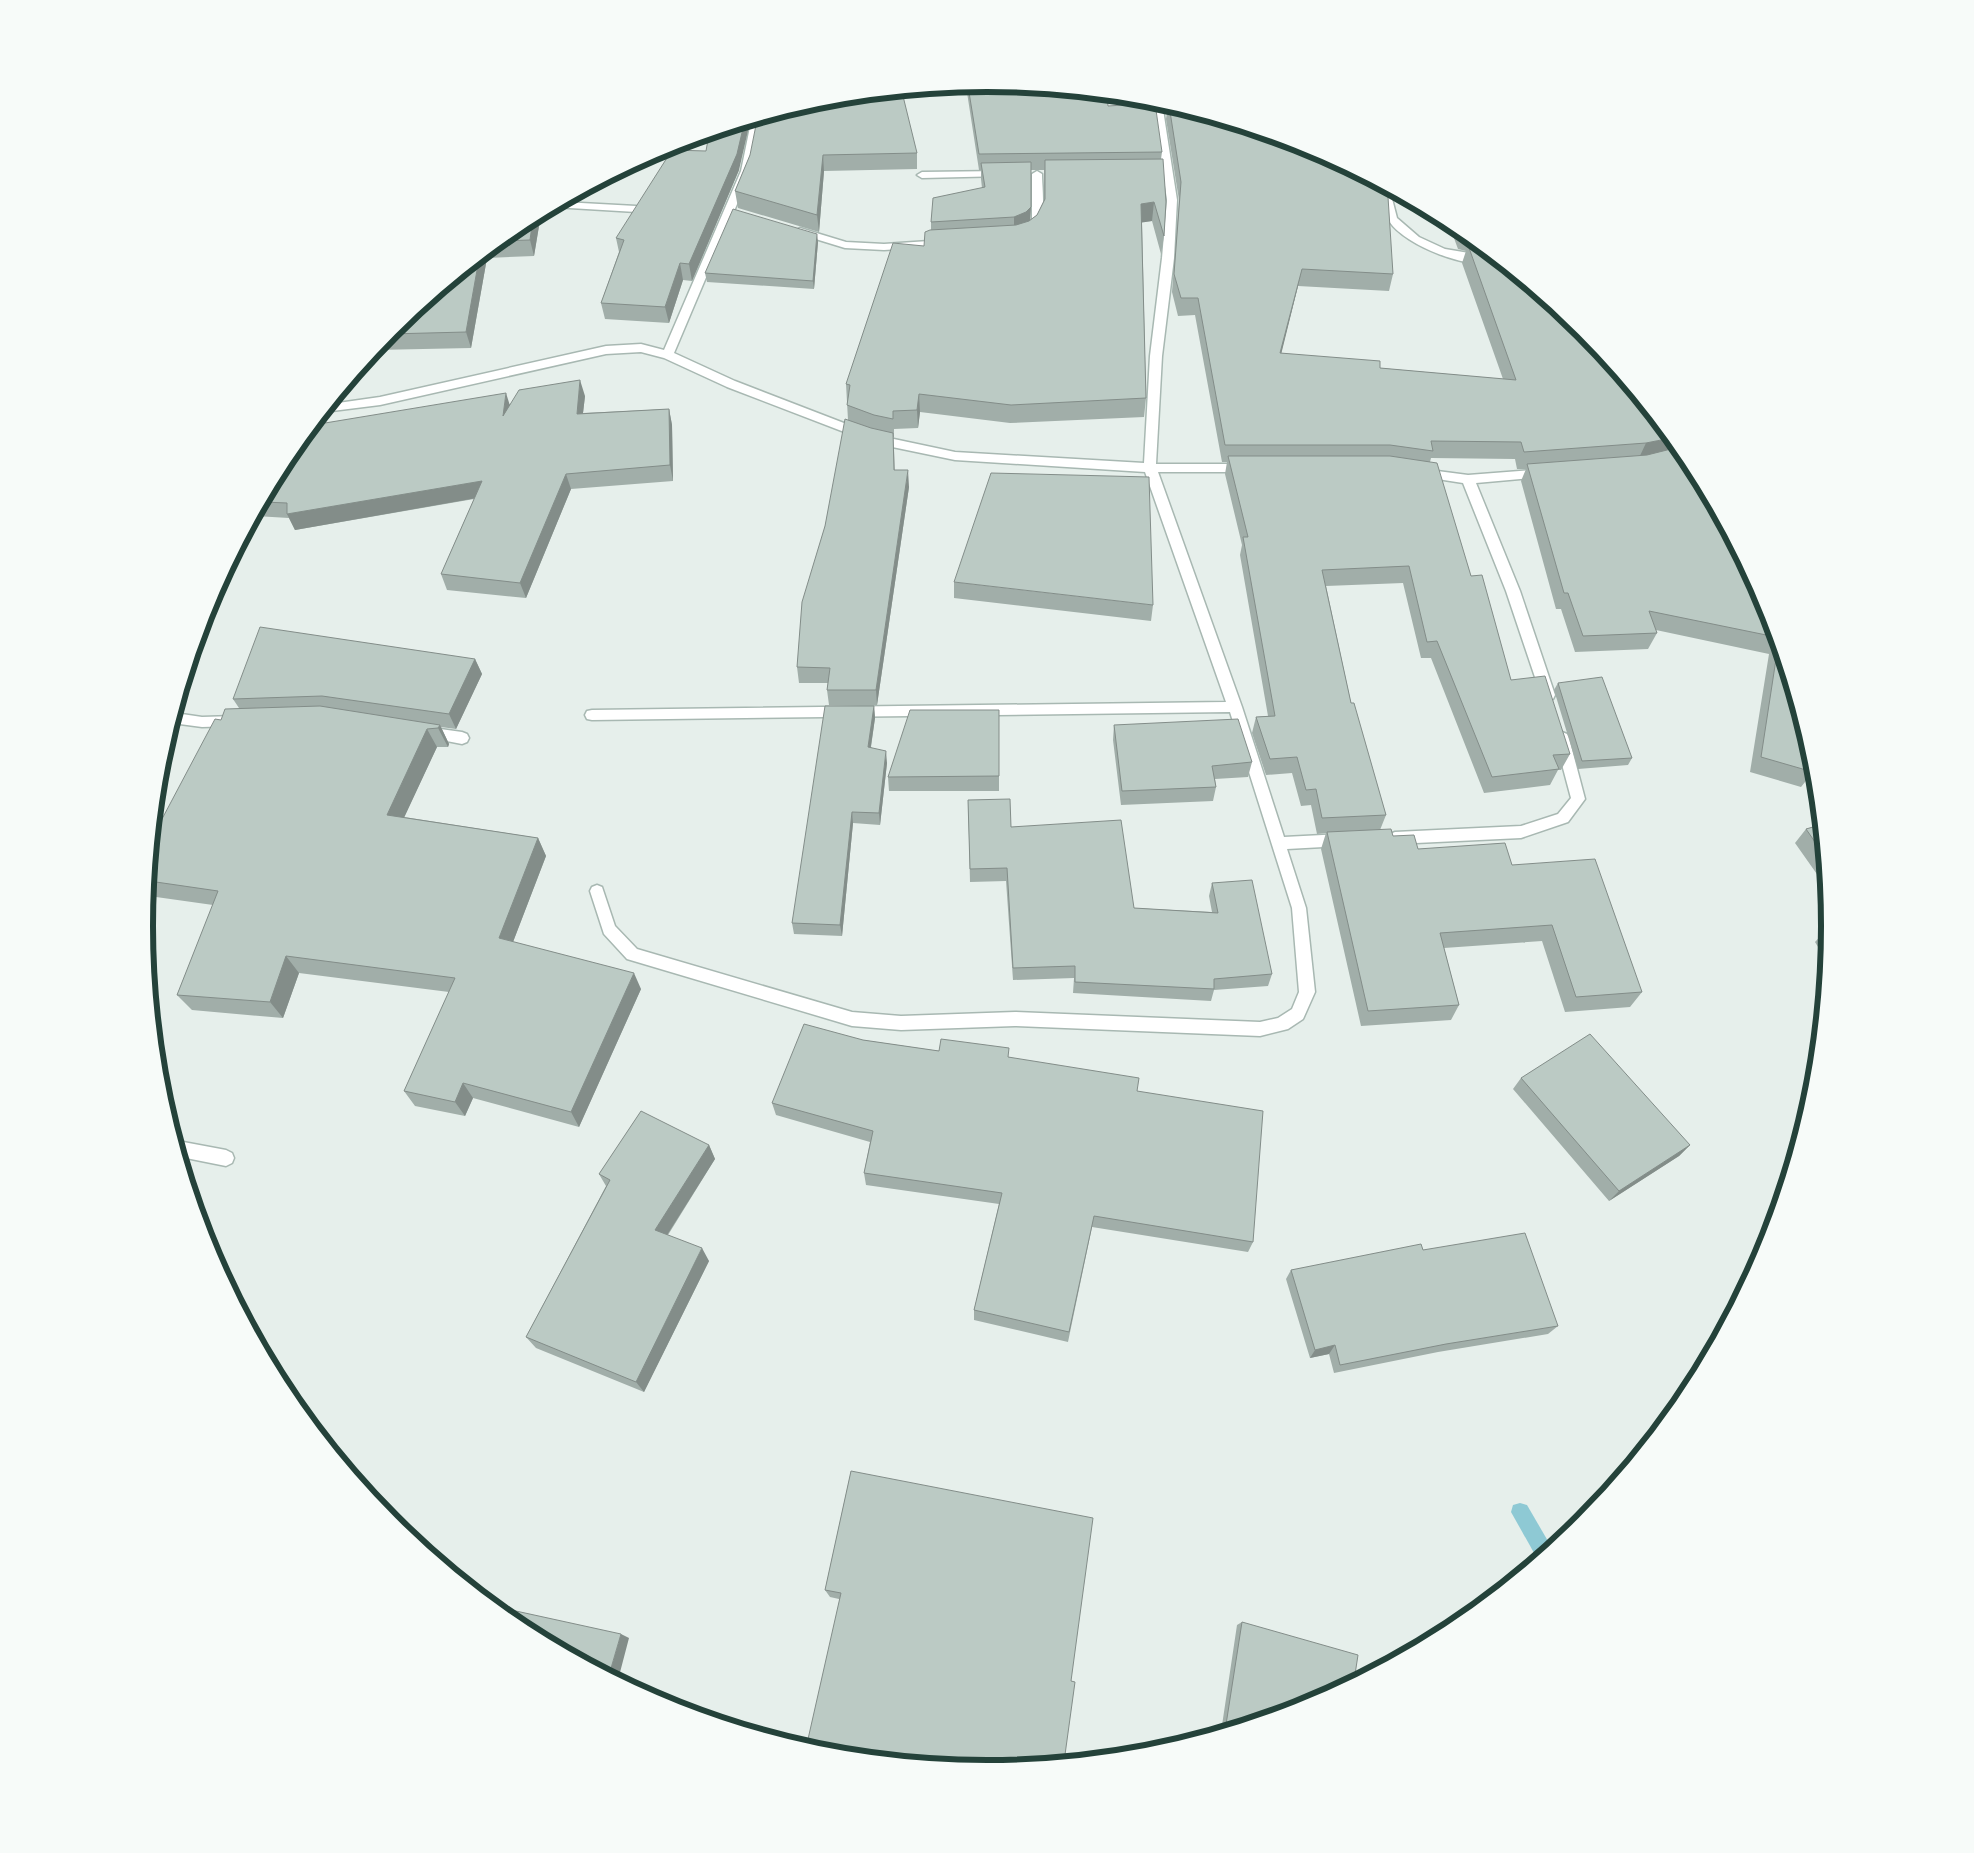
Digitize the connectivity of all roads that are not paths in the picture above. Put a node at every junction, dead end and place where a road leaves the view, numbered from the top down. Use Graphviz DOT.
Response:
graph roads {
  1 [pos="1158,111"];
  2 [pos="755,126"];
  3 [pos="922,175"];
  4 [pos="1386,195"];
  5 [pos="568,206"];
  6 [pos="636,209"];
  7 [pos="788,228"];
  8 [pos="1024,235"];
  9 [pos="959,242"];
  10 [pos="1488,260"];
  11 [pos="668,355"];
  12 [pos="334,408"];
  13 [pos="1150,468"];
  14 [pos="1258,468"];
  15 [pos="1412,472"];
  16 [pos="1553,472"];
  17 [pos="1468,479"];
  18 [pos="1235,707"];
  19 [pos="1554,710"];
  20 [pos="592,714"];
  21 [pos="179,719"];
  22 [pos="251,720"];
  23 [pos="1560,728"];
  24 [pos="415,730"];
  25 [pos="462,738"];
  26 [pos="1384,838"];
  27 [pos="1355,840"];
  28 [pos="1277,843"];
  29 [pos="597,891"];
  30 [pos="183,1150"];
  31 [pos="226,1158"];
  1 -- 13 [label="street"];
  2 -- 11 [label="street"];
  3 -- 8 [label="street"];
  4 -- 10 [label="street"];
  5 -- 6 [label="street"];
  7 -- 9 [label="street"];
  11 -- 12 [label="street"];
  11 -- 13 [label="street"];
  13 -- 14 [label="street"];
  13 -- 18 [label="street"];
  15 -- 17 [label="street"];
  16 -- 17 [label="street"];
  17 -- 19 [label="street"];
  18 -- 20 [label="street"];
  18 -- 28 [label="street"];
  21 -- 22 [label="street"];
  23 -- 26 [label="street"];
  24 -- 25 [label="street"];
  27 -- 28 [label="street"];
  28 -- 29 [label="street"];
  30 -- 31 [label="street"];
}
